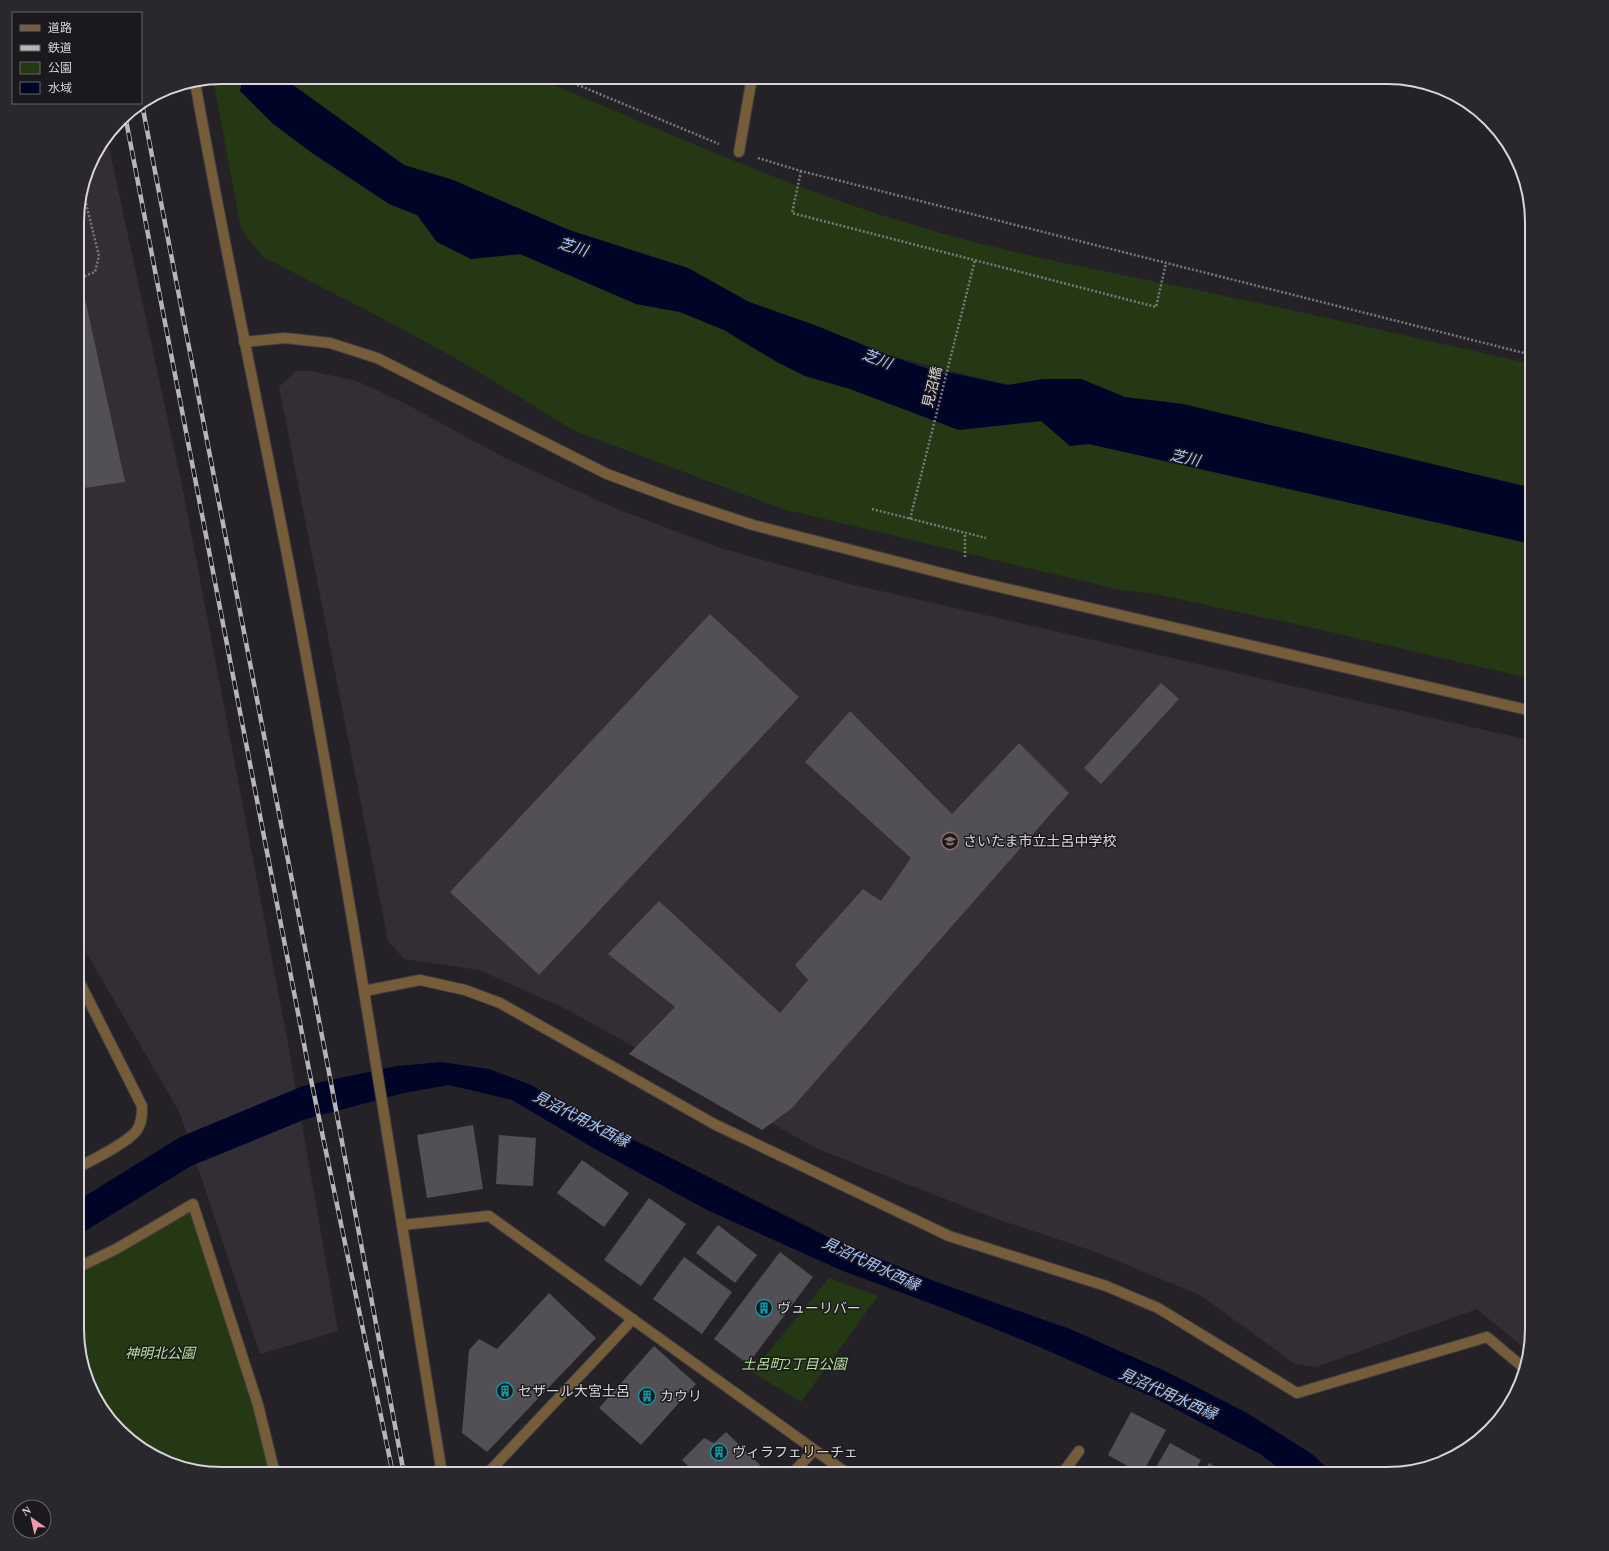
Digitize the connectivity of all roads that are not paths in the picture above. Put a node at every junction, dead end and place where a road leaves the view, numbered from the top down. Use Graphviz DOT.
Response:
graph roads {
  1 [pos="751,84"];
  2 [pos="196,87"];
  3 [pos="739,152"];
  4 [pos="244,342"];
  5 [pos="1525,709"];
  6 [pos="84,991"];
  7 [pos="364,991"];
  8 [pos="84,1164"];
  9 [pos="402,1224"];
  10 [pos="84,1265"];
  11 [pos="633,1319"];
  12 [pos="1520,1365"];
  13 [pos="814,1450"];
  14 [pos="1079,1451"];
  15 [pos="273,1467"];
  16 [pos="441,1467"];
  17 [pos="494,1467"];
  18 [pos="798,1467"];
  19 [pos="838,1467"];
  20 [pos="1067,1467"];
  1 -- 3 [label="street"];
  2 -- 4 [label="street"];
  4 -- 5 [label="street"];
  4 -- 7 [label="street"];
  6 -- 8 [label="street"];
  7 -- 9 [label="street"];
  7 -- 12 [label="street"];
  9 -- 11 [label="street"];
  9 -- 16 [label="street"];
  10 -- 15 [label="street"];
  11 -- 13 [label="street"];
  11 -- 17 [label="street"];
  13 -- 18 [label="street"];
  13 -- 19 [label="street"];
  14 -- 20 [label="street"];
}
